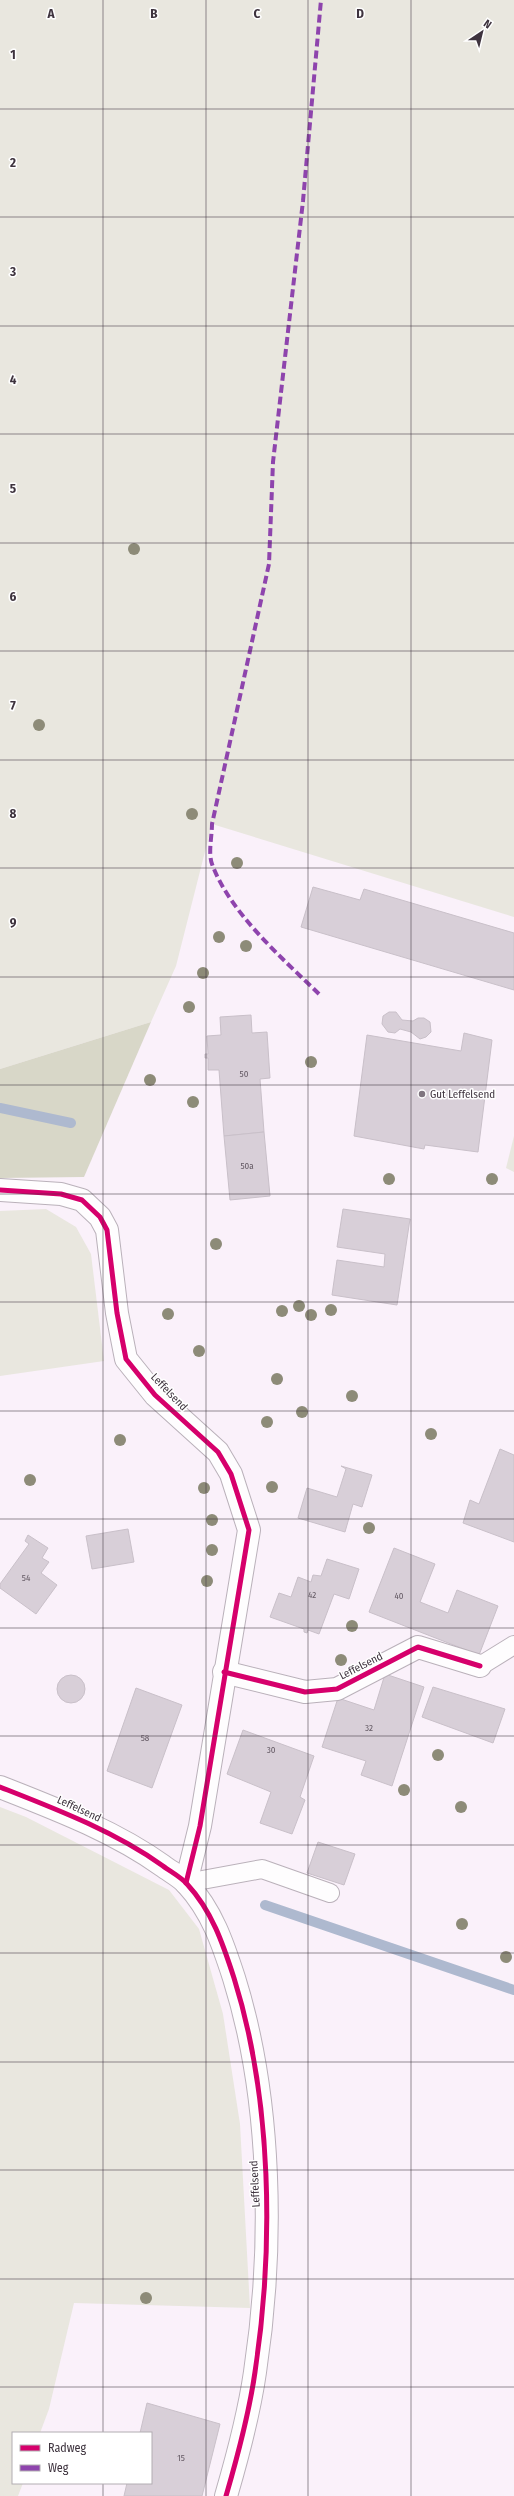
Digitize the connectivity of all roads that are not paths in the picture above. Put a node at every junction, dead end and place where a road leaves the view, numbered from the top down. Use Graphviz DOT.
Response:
graph roads {
  1 [pos="0,1190"];
  2 [pos="514,1645"];
  3 [pos="480,1666"];
  4 [pos="224,1672"];
  5 [pos="0,1787"];
  6 [pos="186,1883"];
  7 [pos="330,1893"];
  8 [pos="226,2496"];
  1 -- 4 [label="street, Leffelsend"];
  2 -- 3 [label="lane, Leffelsend"];
  3 -- 4 [label="street, Leffelsend"];
  4 -- 6 [label="street, Leffelsend"];
  5 -- 6 [label="street, Leffelsend"];
  6 -- 7 [label="lane"];
  6 -- 8 [label="street, Leffelsend"];
}
